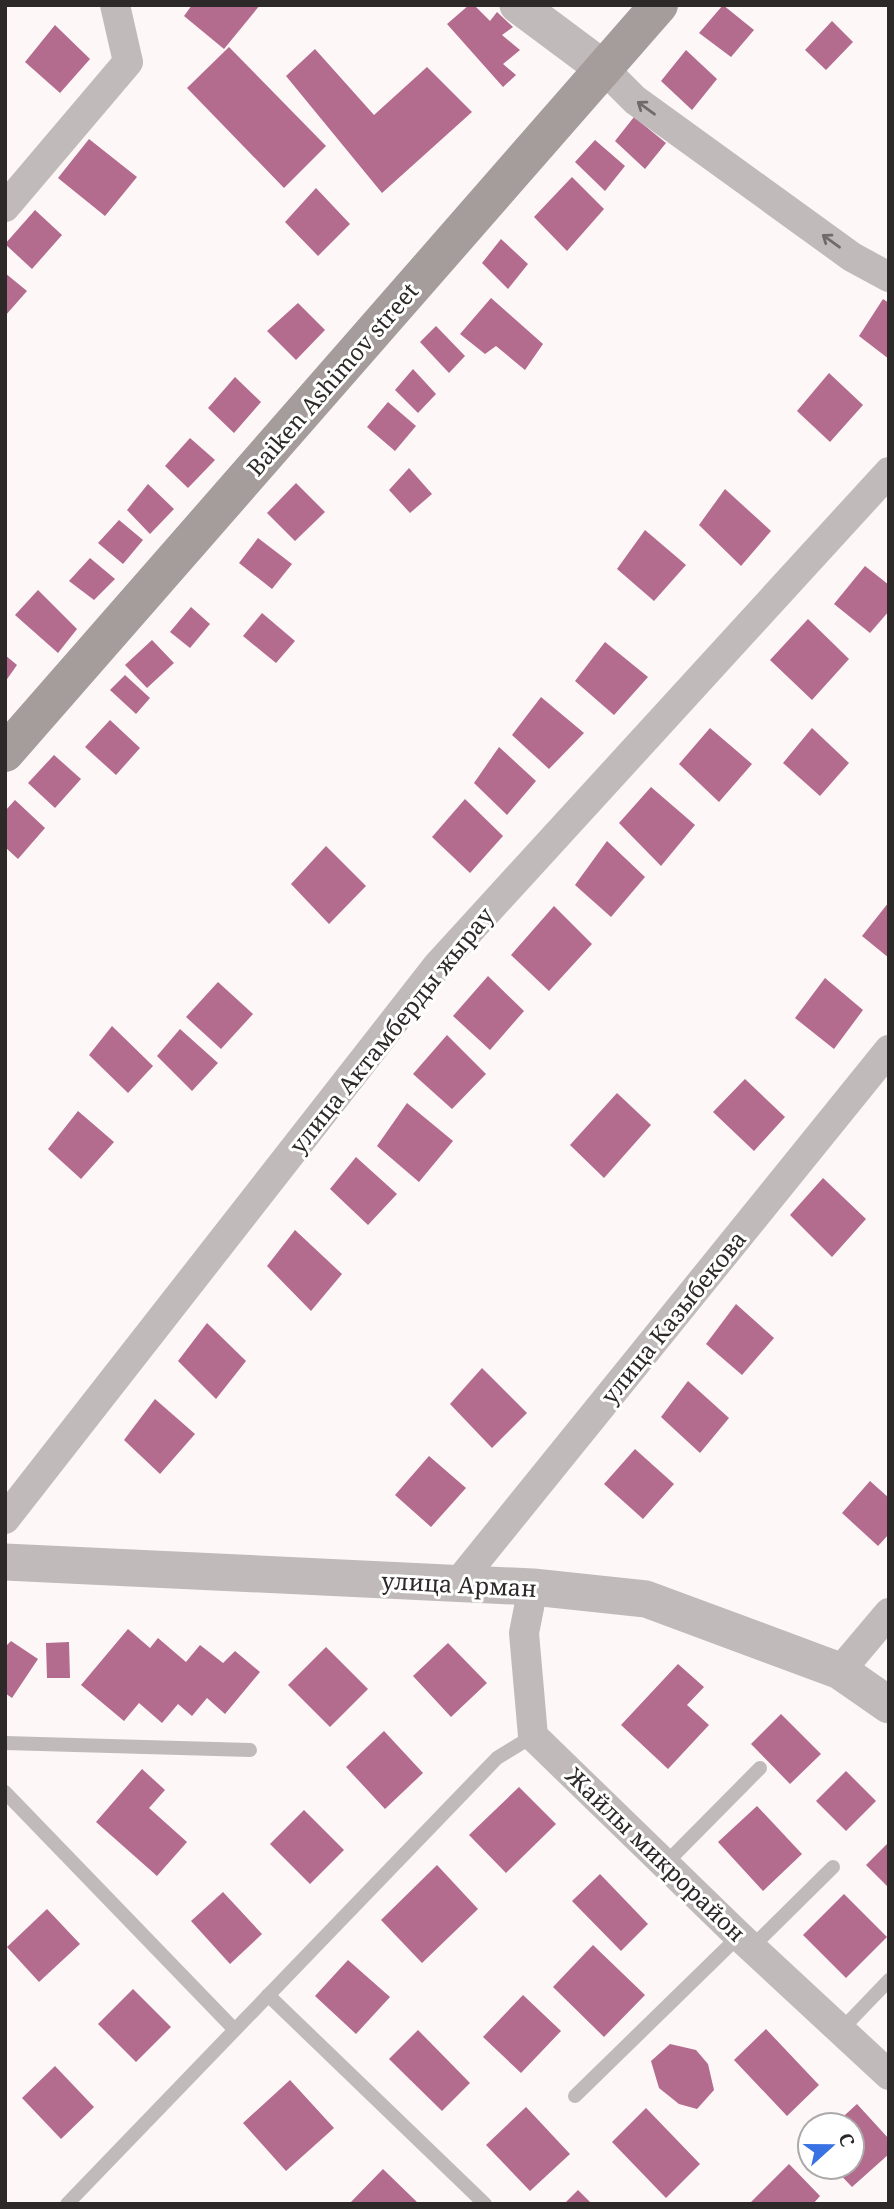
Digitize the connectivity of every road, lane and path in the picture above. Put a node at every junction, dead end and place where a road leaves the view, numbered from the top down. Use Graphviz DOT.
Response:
graph roads {
  1 [pos="115,5"];
  2 [pos="518,5"];
  3 [pos="659,5"];
  4 [pos="604,69"];
  5 [pos="5,207"];
  6 [pos="889,277"];
  7 [pos="889,472"];
  8 [pos="5,753"];
  9 [pos="889,1050"];
  10 [pos="5,1519"];
  11 [pos="5,1562"];
  12 [pos="458,1583"];
  13 [pos="533,1587"];
  14 [pos="889,1613"];
  15 [pos="839,1671"];
  16 [pos="889,1704"];
  17 [pos="533,1736"];
  18 [pos="5,1743"];
  19 [pos="250,1750"];
  20 [pos="760,1768"];
  21 [pos="5,1792"];
  22 [pos="665,1864"];
  23 [pos="833,1867"];
  24 [pos="745,1941"];
  25 [pos="889,1980"];
  26 [pos="268,1995"];
  27 [pos="234,2029"];
  28 [pos="842,2029"];
  29 [pos="889,2075"];
  30 [pos="575,2096"];
  31 [pos="67,2204"];
  32 [pos="485,2204"];
  1 -- 5 [label="street"];
  2 -- 4 [label="street"];
  3 -- 4 [label="main road, Baiken Ashimov street"];
  6 -- 4 [label="street, one-way"];
  4 -- 8 [label="main road, Baiken Ashimov street"];
  7 -- 10 [label="street, улица Актамберды жырау"];
  9 -- 12 [label="street, улица Казыбекова"];
  11 -- 12 [label="street, улица Арман"];
  12 -- 13 [label="street, улица Арман"];
  13 -- 15 [label="street, улица Арман"];
  13 -- 17 [label="street"];
  14 -- 15 [label="street"];
  15 -- 16 [label="street, улица Арман"];
  17 -- 22 [label="street, Жайлы микрорайон"];
  17 -- 26 [label="lane"];
  18 -- 19 [label="lane"];
  20 -- 22 [label="lane"];
  21 -- 27 [label="lane"];
  22 -- 24 [label="street, Жайлы микрорайон"];
  23 -- 24 [label="lane"];
  24 -- 28 [label="street, Жайлы микрорайон"];
  24 -- 30 [label="lane"];
  25 -- 28 [label="lane"];
  26 -- 27 [label="lane"];
  26 -- 32 [label="lane"];
  27 -- 31 [label="lane"];
  28 -- 29 [label="street, Жайлы микрорайон"];
}
